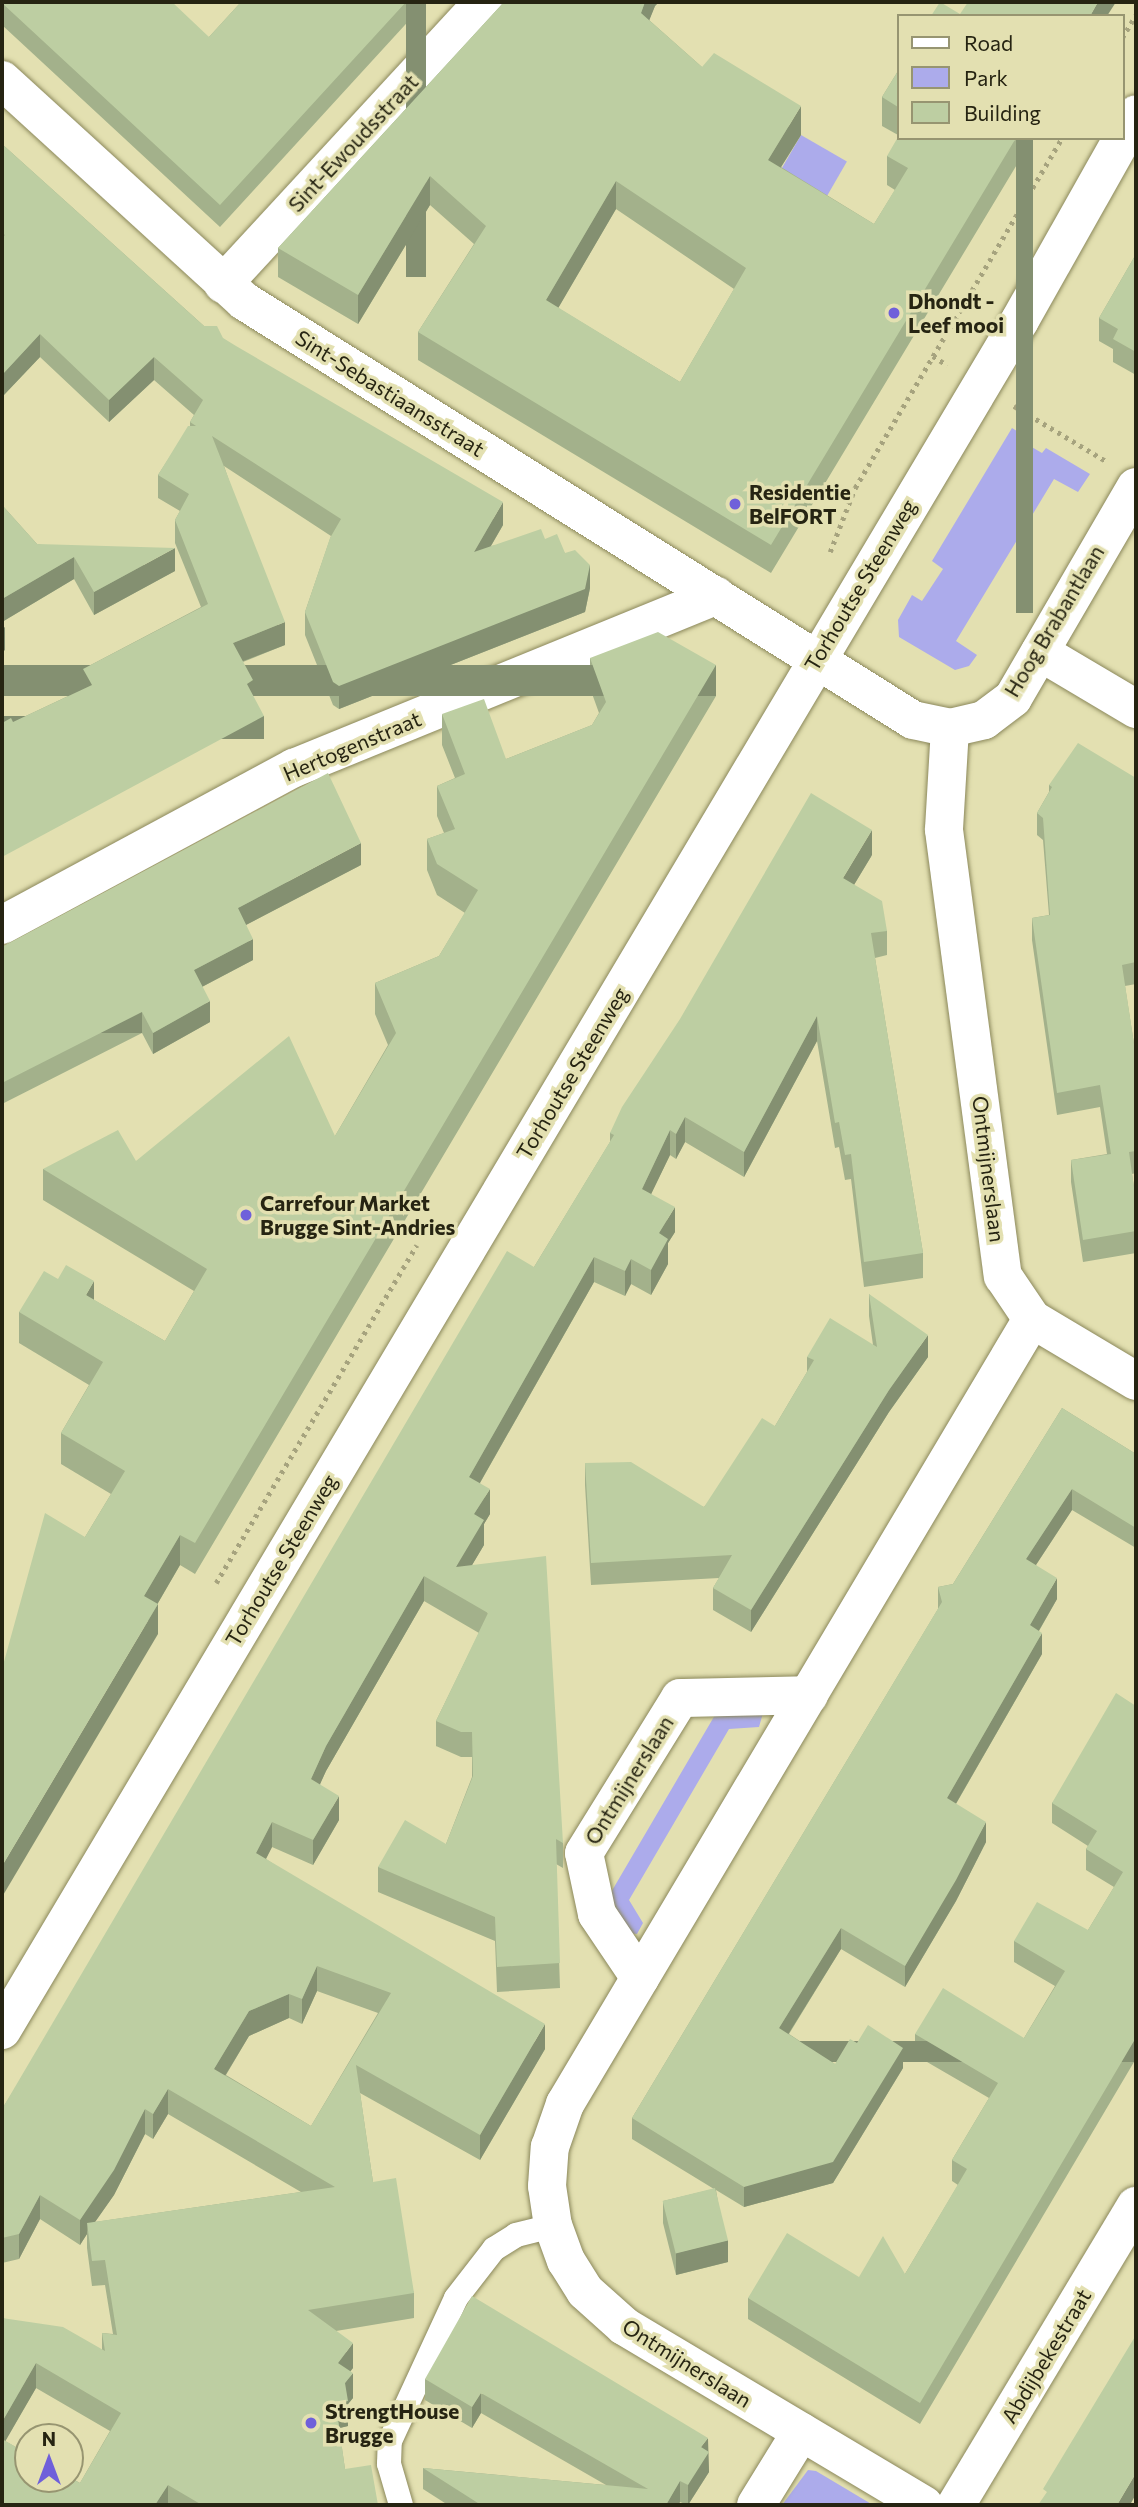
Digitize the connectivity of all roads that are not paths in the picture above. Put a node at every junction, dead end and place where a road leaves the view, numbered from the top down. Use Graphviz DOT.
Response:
graph roads {
  1 [pos="483,2"];
  2 [pos="2,80"];
  3 [pos="1136,114"];
  4 [pos="1124,135"];
  5 [pos="1121,140"];
  6 [pos="223,284"];
  7 [pos="1127,478"];
  8 [pos="716,596"];
  9 [pos="1040,652"];
  10 [pos="816,658"];
  11 [pos="1136,709"];
  12 [pos="950,727"];
  13 [pos="2,925"];
  14 [pos="1032,1319"];
  15 [pos="1136,1381"];
  16 [pos="809,1695"];
  17 [pos="640,1978"];
  18 [pos="2,2030"];
  19 [pos="1136,2206"];
  20 [pos="553,2226"];
  21 [pos="801,2432"];
  22 [pos="401,2505"];
  23 [pos="756,2505"];
  24 [pos="924,2505"];
  25 [pos="956,2505"];
  1 -- 6 [label="street, Sint-Ewoudsstraat"];
  2 -- 6 [label="street, Sint-Sebastiaansstraat"];
  3 -- 4 [label="street, Torhoutse Steenweg"];
  5 -- 10 [label="street, Torhoutse Steenweg"];
  6 -- 8 [label="street, Sint-Sebastiaansstraat"];
  7 -- 9 [label="street, Hoog Brabantlaan"];
  8 -- 10 [label="street, Sint-Sebastiaansstraat"];
  8 -- 13 [label="street, Hertogenstraat"];
  9 -- 11 [label="street"];
  9 -- 12 [label="street, Hoog Brabantlaan"];
  10 -- 12 [label="street"];
  10 -- 18 [label="street, Torhoutse Steenweg"];
  12 -- 14 [label="street, Ontmijnerslaan"];
  14 -- 15 [label="street"];
  14 -- 16 [label="street, Ontmijnerslaan"];
  16 -- 17 [label="street, Ontmijnerslaan"];
  16 -- 17 [label="street, Ontmijnerslaan"];
  17 -- 20 [label="street, Ontmijnerslaan"];
  19 -- 25 [label="street, Abdijbekestraat"];
  20 -- 21 [label="street, Ontmijnerslaan"];
  20 -- 22 [label="lane"];
  21 -- 23 [label="street"];
  21 -- 24 [label="street, Ontmijnerslaan"];
}
